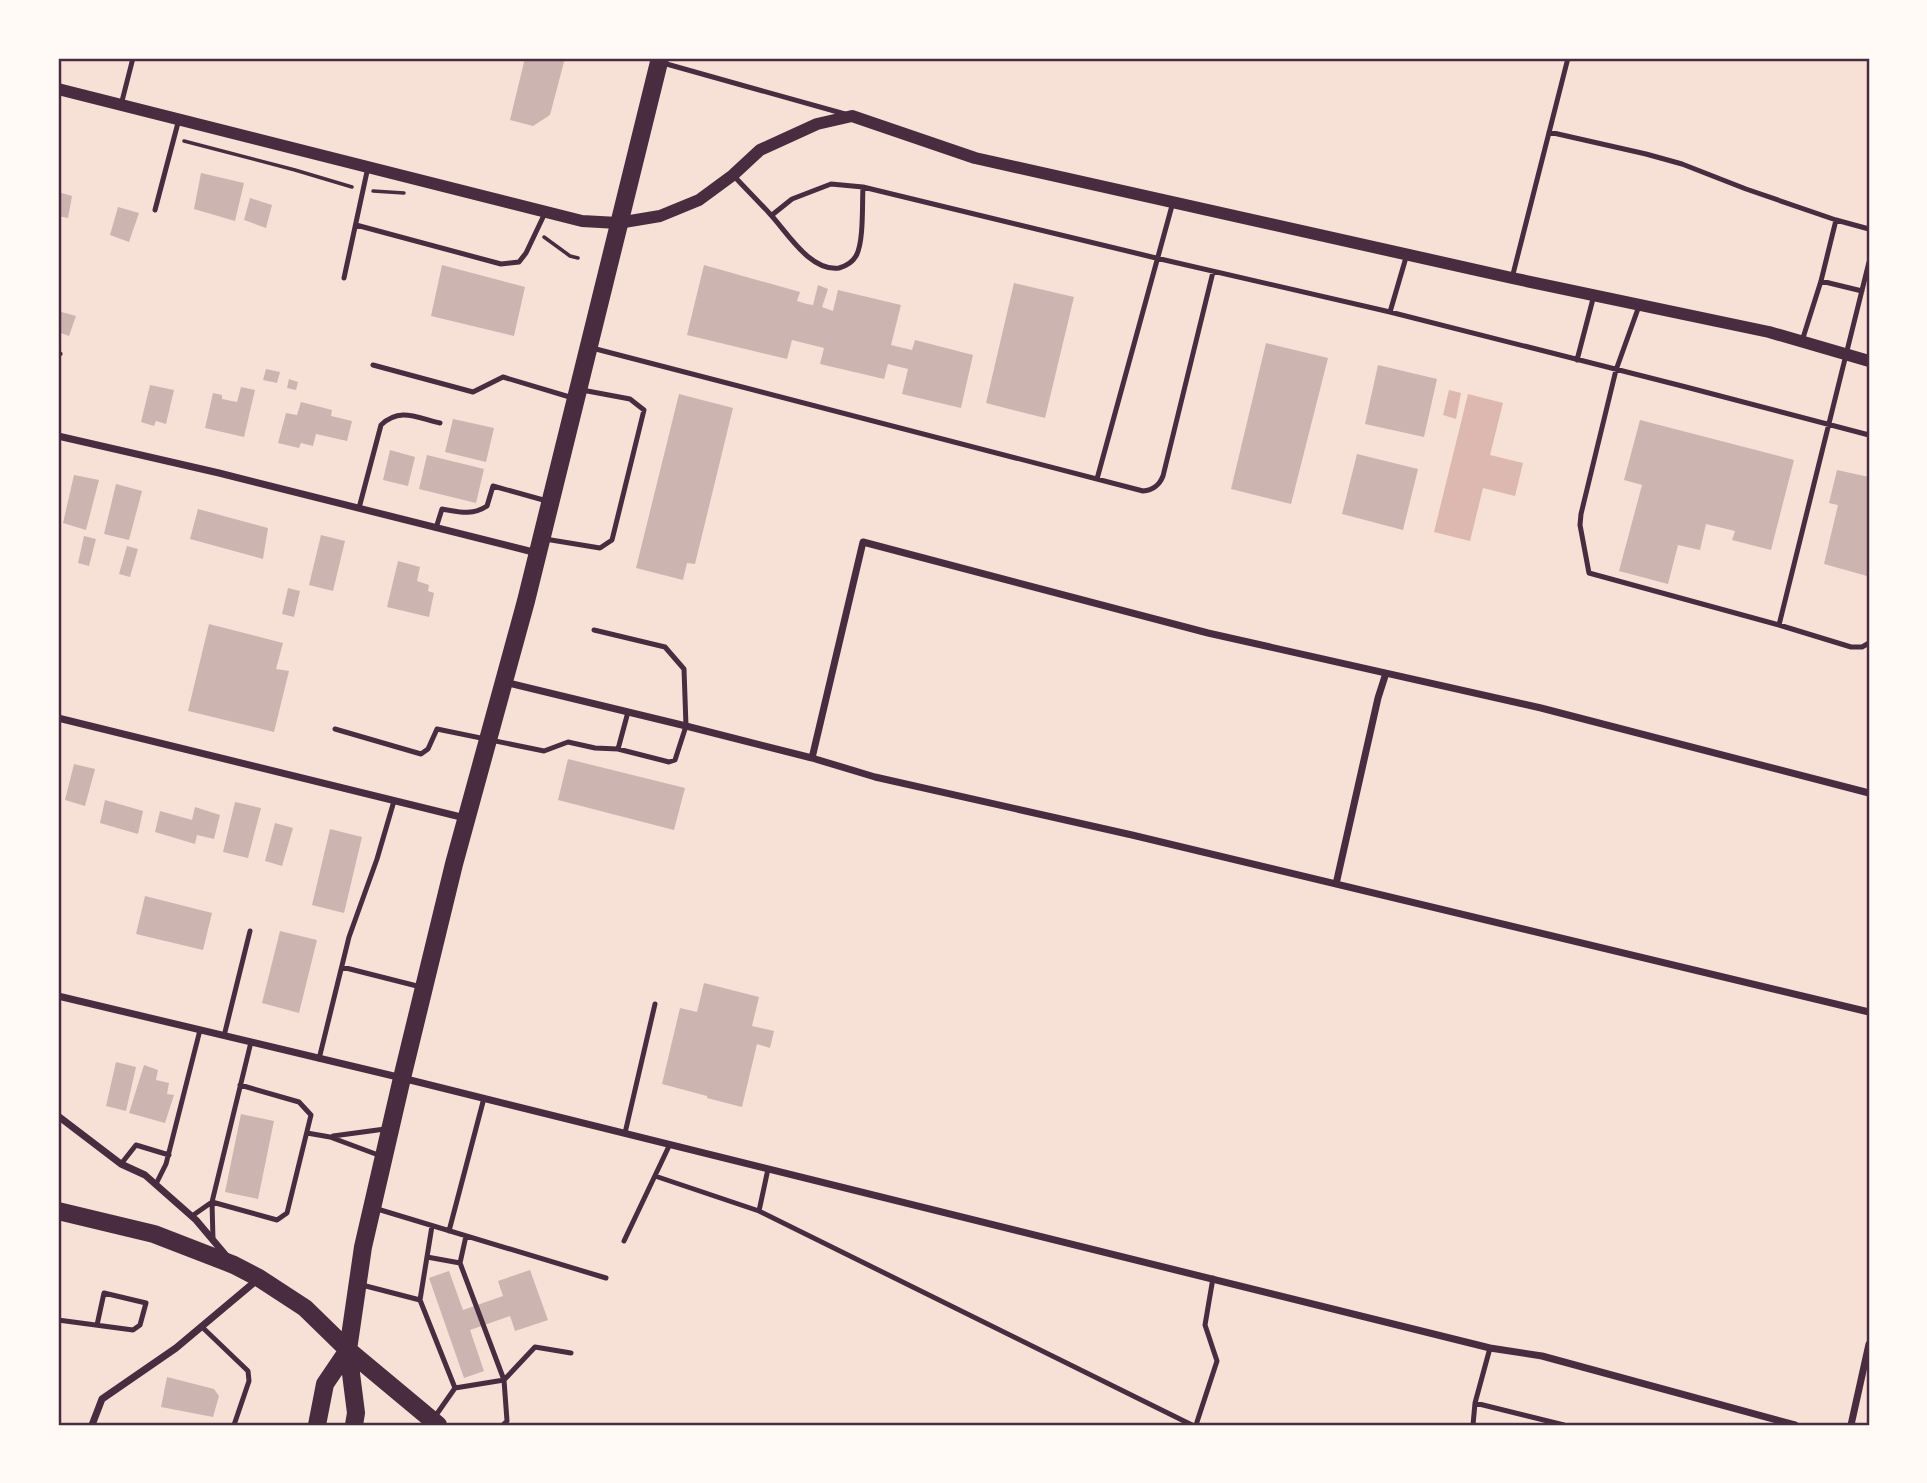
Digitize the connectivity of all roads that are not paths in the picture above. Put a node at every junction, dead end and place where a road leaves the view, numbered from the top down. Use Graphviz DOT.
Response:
graph roads {
  1 [pos="133,58"];
  2 [pos="1568,58"];
  3 [pos="659,60"];
  4 [pos="58,89"];
  5 [pos="121,105"];
  6 [pos="852,116"];
  7 [pos="179,119"];
  8 [pos="1549,132"];
  9 [pos="368,167"];
  10 [pos="733,175"];
  11 [pos="863,187"];
  12 [pos="1172,202"];
  13 [pos="155,210"];
  14 [pos="546,212"];
  15 [pos="772,215"];
  16 [pos="1836,220"];
  17 [pos="618,223"];
  18 [pos="356,225"];
  19 [pos="1869,229"];
  20 [pos="1407,254"];
  21 [pos="1156,258"];
  22 [pos="1869,262"];
  23 [pos="1213,272"];
  24 [pos="344,278"];
  25 [pos="1512,278"];
  26 [pos="1821,281"];
  27 [pos="1862,291"];
  28 [pos="1594,295"];
  29 [pos="1639,304"];
  30 [pos="1390,312"];
  31 [pos="1802,341"];
  32 [pos="589,347"];
  33 [pos="1846,355"];
  34 [pos="1577,360"];
  35 [pos="1869,361"];
  36 [pos="373,365"];
  37 [pos="1616,370"];
  38 [pos="577,394"];
  39 [pos="440,423"];
  40 [pos="1829,424"];
  41 [pos="1869,435"];
  42 [pos="58,436"];
  43 [pos="1097,479"];
  44 [pos="550,502"];
  45 [pos="359,508"];
  46 [pos="436,527"];
  47 [pos="540,546"];
  48 [pos="1779,625"];
  49 [pos="594,631"];
  50 [pos="1869,643"];
  51 [pos="1386,673"];
  52 [pos="503,682"];
  53 [pos="628,712"];
  54 [pos="58,718"];
  55 [pos="686,726"];
  56 [pos="335,729"];
  57 [pos="488,738"];
  58 [pos="618,749"];
  59 [pos="812,758"];
  60 [pos="1869,793"];
  61 [pos="394,801"];
  62 [pos="466,818"];
  63 [pos="1336,884"];
  64 [pos="250,931"];
  65 [pos="342,967"];
  66 [pos="424,988"];
  67 [pos="58,996"];
  68 [pos="655,1004"];
  69 [pos="1869,1012"];
  70 [pos="200,1030"];
  71 [pos="224,1036"];
  72 [pos="251,1042"];
  73 [pos="319,1059"];
  74 [pos="402,1078"];
  75 [pos="240,1085"];
  76 [pos="484,1098"];
  77 [pos="58,1116"];
  78 [pos="390,1129"];
  79 [pos="307,1133"];
  80 [pos="625,1133"];
  81 [pos="330,1137"];
  82 [pos="670,1144"];
  83 [pos="169,1154"];
  84 [pos="384,1157"];
  85 [pos="121,1164"];
  86 [pos="768,1168"];
  87 [pos="655,1176"];
  88 [pos="156,1184"];
  89 [pos="212,1202"];
  90 [pos="372,1208"];
  91 [pos="58,1211"];
  92 [pos="759,1211"];
  93 [pos="192,1216"];
  94 [pos="432,1226"];
  95 [pos="449,1231"];
  96 [pos="466,1236"];
  97 [pos="214,1241"];
  98 [pos="624,1241"];
  99 [pos="427,1257"];
  100 [pos="460,1263"];
  101 [pos="234,1265"];
  102 [pos="259,1278"];
  103 [pos="606,1278"];
  104 [pos="1213,1278"];
  105 [pos="358,1284"];
  106 [pos="420,1300"];
  107 [pos="58,1320"];
  108 [pos="97,1325"];
  109 [pos="201,1326"];
  110 [pos="1869,1344"];
  111 [pos="1490,1348"];
  112 [pos="348,1350"];
  113 [pos="570,1353"];
  114 [pos="504,1380"];
  115 [pos="455,1388"];
  116 [pos="1475,1403"];
  117 [pos="435,1423"];
  118 [pos="1785,1424"];
  119 [pos="92,1425"];
  120 [pos="234,1425"];
  121 [pos="317,1425"];
  122 [pos="354,1425"];
  123 [pos="503,1425"];
  124 [pos="1194,1425"];
  125 [pos="1473,1425"];
  126 [pos="1564,1425"];
  127 [pos="1795,1425"];
  128 [pos="1851,1425"];
  1 -- 5 [label="lane"];
  2 -- 8 [label="lane"];
  3 -- 6 [label="lane"];
  3 -- 17 [label="main road"];
  4 -- 5 [label="street"];
  5 -- 7 [label="street"];
  6 -- 10 [label="street"];
  6 -- 12 [label="street"];
  7 -- 9 [label="street"];
  7 -- 13 [label="lane"];
  8 -- 16 [label="lane"];
  8 -- 25 [label="lane"];
  9 -- 14 [label="street"];
  9 -- 18 [label="lane"];
  10 -- 15 [label="lane"];
  10 -- 17 [label="street"];
  11 -- 15 [label="lane"];
  11 -- 15 [label="lane"];
  11 -- 21 [label="lane"];
  12 -- 20 [label="street"];
  12 -- 21 [label="lane"];
  14 -- 17 [label="street"];
  14 -- 18 [label="lane"];
  16 -- 19 [label="lane"];
  16 -- 26 [label="lane"];
  17 -- 32 [label="main road"];
  18 -- 24 [label="lane"];
  20 -- 25 [label="street"];
  20 -- 30 [label="lane"];
  21 -- 23 [label="lane"];
  21 -- 43 [label="lane"];
  22 -- 27 [label="lane"];
  23 -- 30 [label="lane"];
  23 -- 43 [label="lane"];
  25 -- 28 [label="street"];
  26 -- 27 [label="lane"];
  26 -- 31 [label="lane"];
  27 -- 33 [label="lane"];
  28 -- 29 [label="street"];
  28 -- 34 [label="lane"];
  29 -- 31 [label="street"];
  29 -- 37 [label="lane"];
  30 -- 34 [label="lane"];
  31 -- 33 [label="street"];
  32 -- 38 [label="main road"];
  32 -- 43 [label="lane"];
  33 -- 35 [label="street"];
  33 -- 40 [label="lane"];
  34 -- 37 [label="lane"];
  36 -- 38 [label="lane"];
  37 -- 40 [label="lane"];
  37 -- 48 [label="lane"];
  38 -- 44 [label="main road"];
  38 -- 47 [label="lane"];
  39 -- 45 [label="lane"];
  40 -- 41 [label="lane"];
  40 -- 48 [label="lane"];
  42 -- 45 [label="street"];
  44 -- 46 [label="lane"];
  44 -- 47 [label="main road"];
  45 -- 46 [label="street"];
  46 -- 47 [label="street"];
  47 -- 52 [label="main road"];
  48 -- 50 [label="lane"];
  49 -- 55 [label="lane"];
  51 -- 59 [label="street"];
  51 -- 60 [label="street"];
  51 -- 63 [label="street"];
  52 -- 53 [label="street"];
  52 -- 57 [label="main road"];
  53 -- 55 [label="street"];
  53 -- 58 [label="lane"];
  54 -- 61 [label="street"];
  55 -- 58 [label="lane"];
  55 -- 59 [label="street"];
  56 -- 57 [label="lane"];
  57 -- 58 [label="lane"];
  57 -- 62 [label="main road"];
  59 -- 63 [label="street"];
  61 -- 62 [label="street"];
  61 -- 65 [label="lane"];
  62 -- 66 [label="main road"];
  63 -- 69 [label="street"];
  64 -- 71 [label="lane"];
  65 -- 66 [label="lane"];
  65 -- 73 [label="lane"];
  66 -- 74 [label="main road"];
  67 -- 70 [label="street"];
  68 -- 80 [label="lane"];
  70 -- 71 [label="street"];
  70 -- 83 [label="lane"];
  71 -- 72 [label="street"];
  72 -- 73 [label="street"];
  72 -- 75 [label="lane"];
  73 -- 74 [label="street"];
  74 -- 76 [label="street"];
  74 -- 78 [label="main road"];
  75 -- 79 [label="lane"];
  75 -- 89 [label="lane"];
  76 -- 80 [label="street"];
  76 -- 95 [label="lane"];
  77 -- 85 [label="street"];
  78 -- 81 [label="lane"];
  78 -- 84 [label="main road"];
  79 -- 81 [label="lane"];
  79 -- 89 [label="lane"];
  80 -- 82 [label="street"];
  81 -- 84 [label="lane"];
  82 -- 86 [label="street"];
  82 -- 87 [label="lane"];
  83 -- 85 [label="lane"];
  83 -- 88 [label="lane"];
  84 -- 90 [label="main road"];
  85 -- 88 [label="street"];
  86 -- 92 [label="lane"];
  86 -- 104 [label="street"];
  87 -- 92 [label="lane"];
  87 -- 98 [label="lane"];
  88 -- 93 [label="street"];
  89 -- 93 [label="lane"];
  89 -- 97 [label="lane"];
  90 -- 94 [label="lane"];
  90 -- 105 [label="main road"];
  91 -- 101 [label="main road"];
  92 -- 124 [label="lane"];
  93 -- 97 [label="street"];
  94 -- 95 [label="lane"];
  94 -- 99 [label="lane"];
  95 -- 96 [label="lane"];
  96 -- 100 [label="lane"];
  96 -- 103 [label="lane"];
  97 -- 101 [label="street"];
  99 -- 100 [label="lane"];
  99 -- 106 [label="lane"];
  100 -- 114 [label="lane"];
  101 -- 102 [label="main road"];
  102 -- 109 [label="street"];
  102 -- 112 [label="main road"];
  104 -- 111 [label="street"];
  104 -- 124 [label="lane"];
  105 -- 106 [label="lane"];
  105 -- 112 [label="main road"];
  106 -- 115 [label="lane"];
  107 -- 108 [label="lane"];
  108 -- 108 [label="lane"];
  109 -- 119 [label="street"];
  109 -- 120 [label="lane"];
  110 -- 128 [label="street"];
  111 -- 116 [label="lane"];
  111 -- 118 [label="street"];
  112 -- 117 [label="main road"];
  112 -- 121 [label="main road"];
  112 -- 122 [label="main road"];
  113 -- 114 [label="lane"];
  114 -- 115 [label="lane"];
  114 -- 123 [label="lane"];
  115 -- 117 [label="lane"];
  116 -- 125 [label="lane"];
  116 -- 126 [label="lane"];
  118 -- 127 [label="street"];
}
